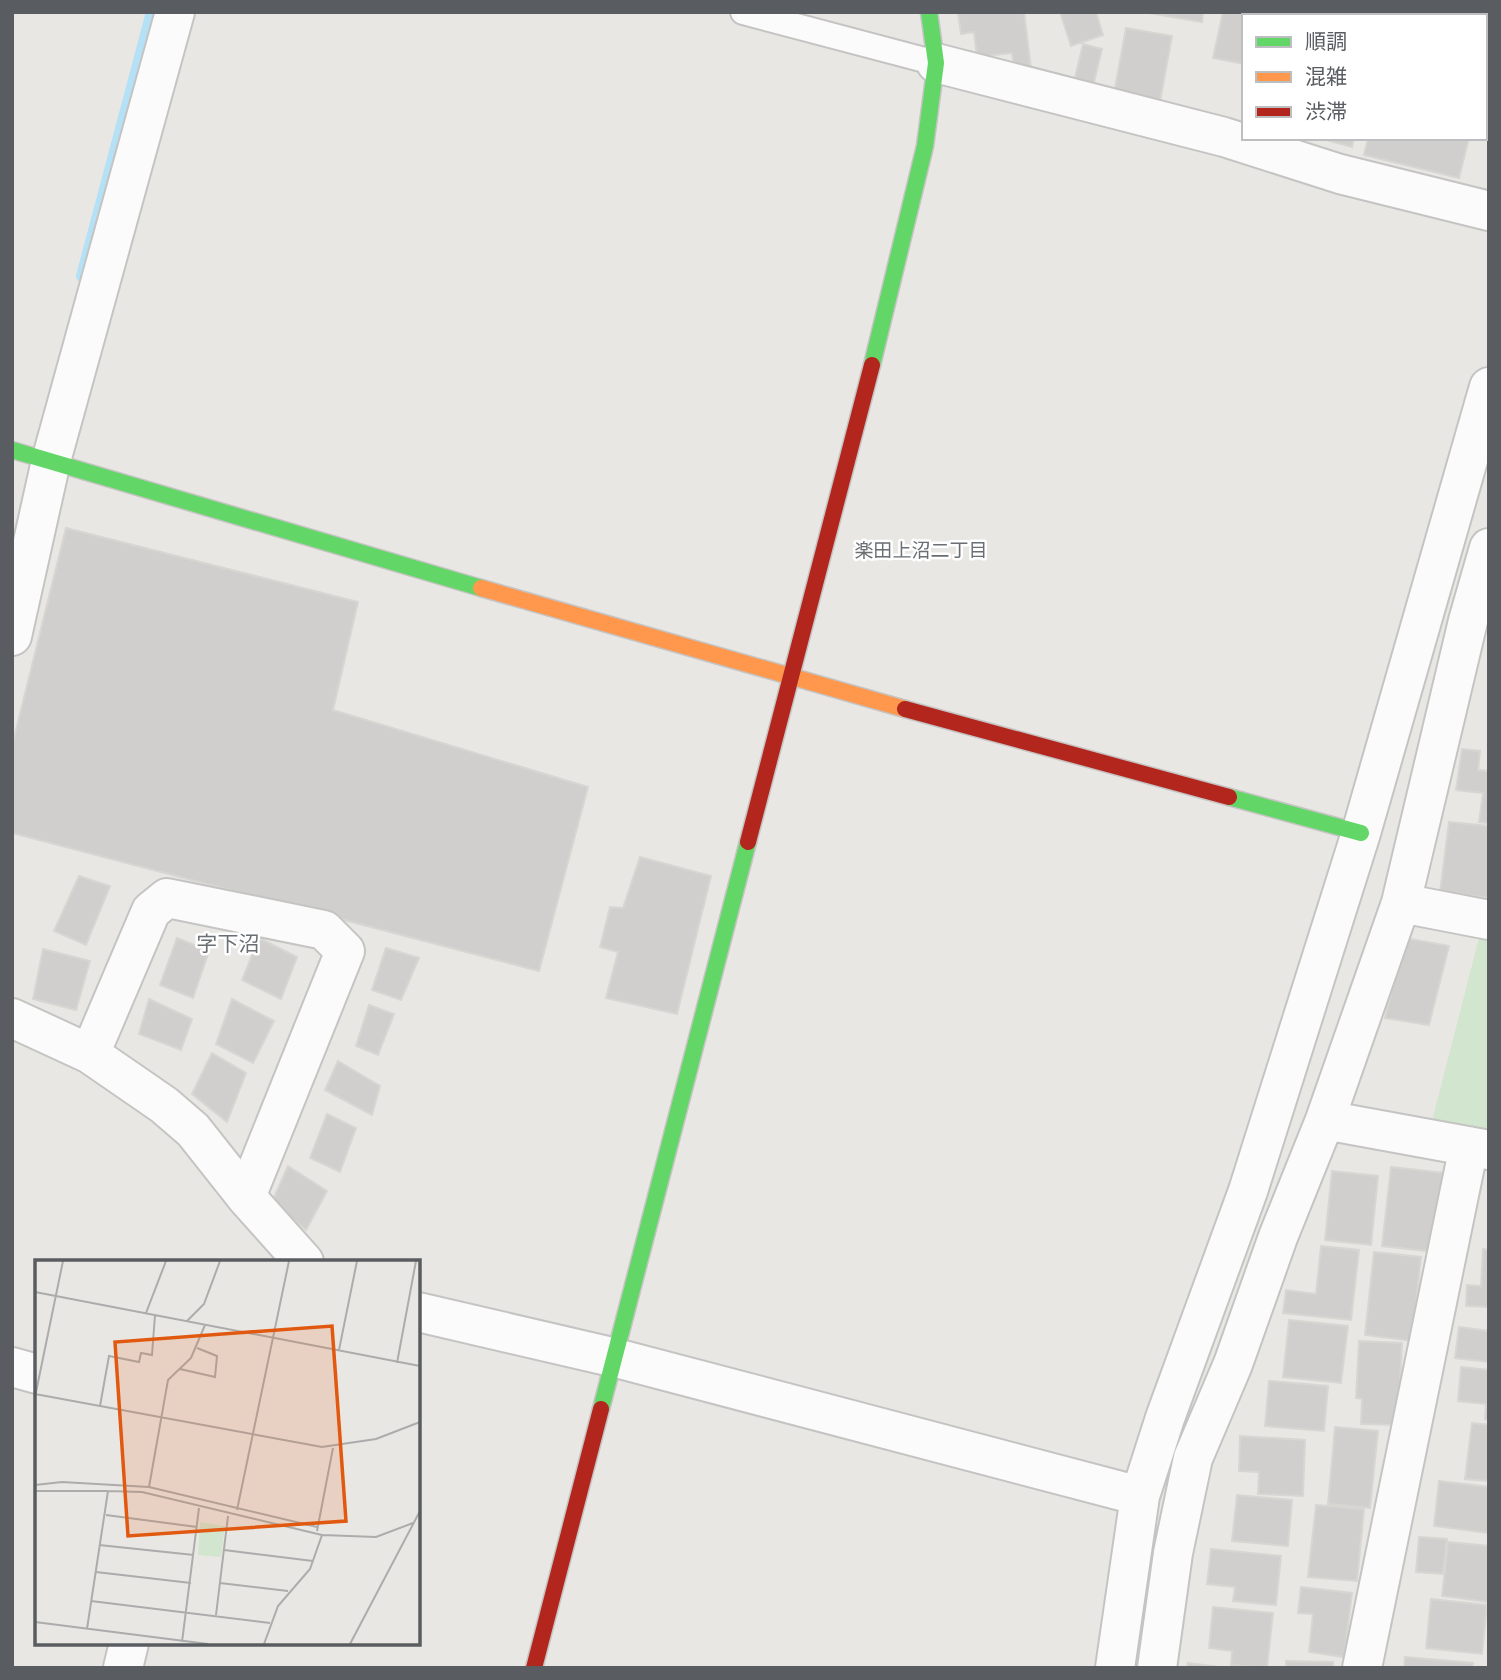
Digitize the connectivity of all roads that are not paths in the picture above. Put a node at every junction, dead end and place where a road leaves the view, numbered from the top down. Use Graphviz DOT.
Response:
graph roads {
  1 [pos="175,12"];
  2 [pos="744,12"];
  3 [pos="929,12"];
  4 [pos="936,63"];
  5 [pos="1489,211"];
  6 [pos="1489,387"];
  7 [pos="12,450"];
  8 [pos="51,461"];
  9 [pos="1489,548"];
  10 [pos="12,636"];
  11 [pos="793,678"];
  12 [pos="1361,833"];
  13 [pos="1401,903"];
  14 [pos="1489,920"];
  15 [pos="12,1018"];
  16 [pos="90,1054"];
  17 [pos="1325,1119"];
  18 [pos="1479,1148"];
  19 [pos="246,1196"];
  20 [pos="302,1260"];
  21 [pos="420,1312"];
  22 [pos="616,1358"];
  23 [pos="12,1367"];
  24 [pos="35,1373"];
  25 [pos="1140,1496"];
  26 [pos="129,1645"];
  27 [pos="123,1668"];
  28 [pos="534,1668"];
  29 [pos="1115,1668"];
  30 [pos="1157,1668"];
  31 [pos="1362,1668"];
  1 -- 8 [label="street"];
  2 -- 4 [label="lane"];
  3 -- 4 [label="street"];
  4 -- 5 [label="street"];
  4 -- 11 [label="street"];
  6 -- 12 [label="street"];
  7 -- 8 [label="street"];
  8 -- 10 [label="street"];
  8 -- 11 [label="street"];
  9 -- 13 [label="street"];
  11 -- 12 [label="street"];
  11 -- 22 [label="street"];
  12 -- 25 [label="street"];
  13 -- 14 [label="street"];
  13 -- 17 [label="street"];
  15 -- 16 [label="street"];
  16 -- 19 [label="street"];
  16 -- 19 [label="street"];
  17 -- 18 [label="street"];
  17 -- 30 [label="street"];
  18 -- 31 [label="street"];
  19 -- 20 [label="street"];
  21 -- 22 [label="street"];
  22 -- 25 [label="street"];
  22 -- 28 [label="street"];
  23 -- 24 [label="street"];
  25 -- 29 [label="street"];
  26 -- 27 [label="street"];
}
